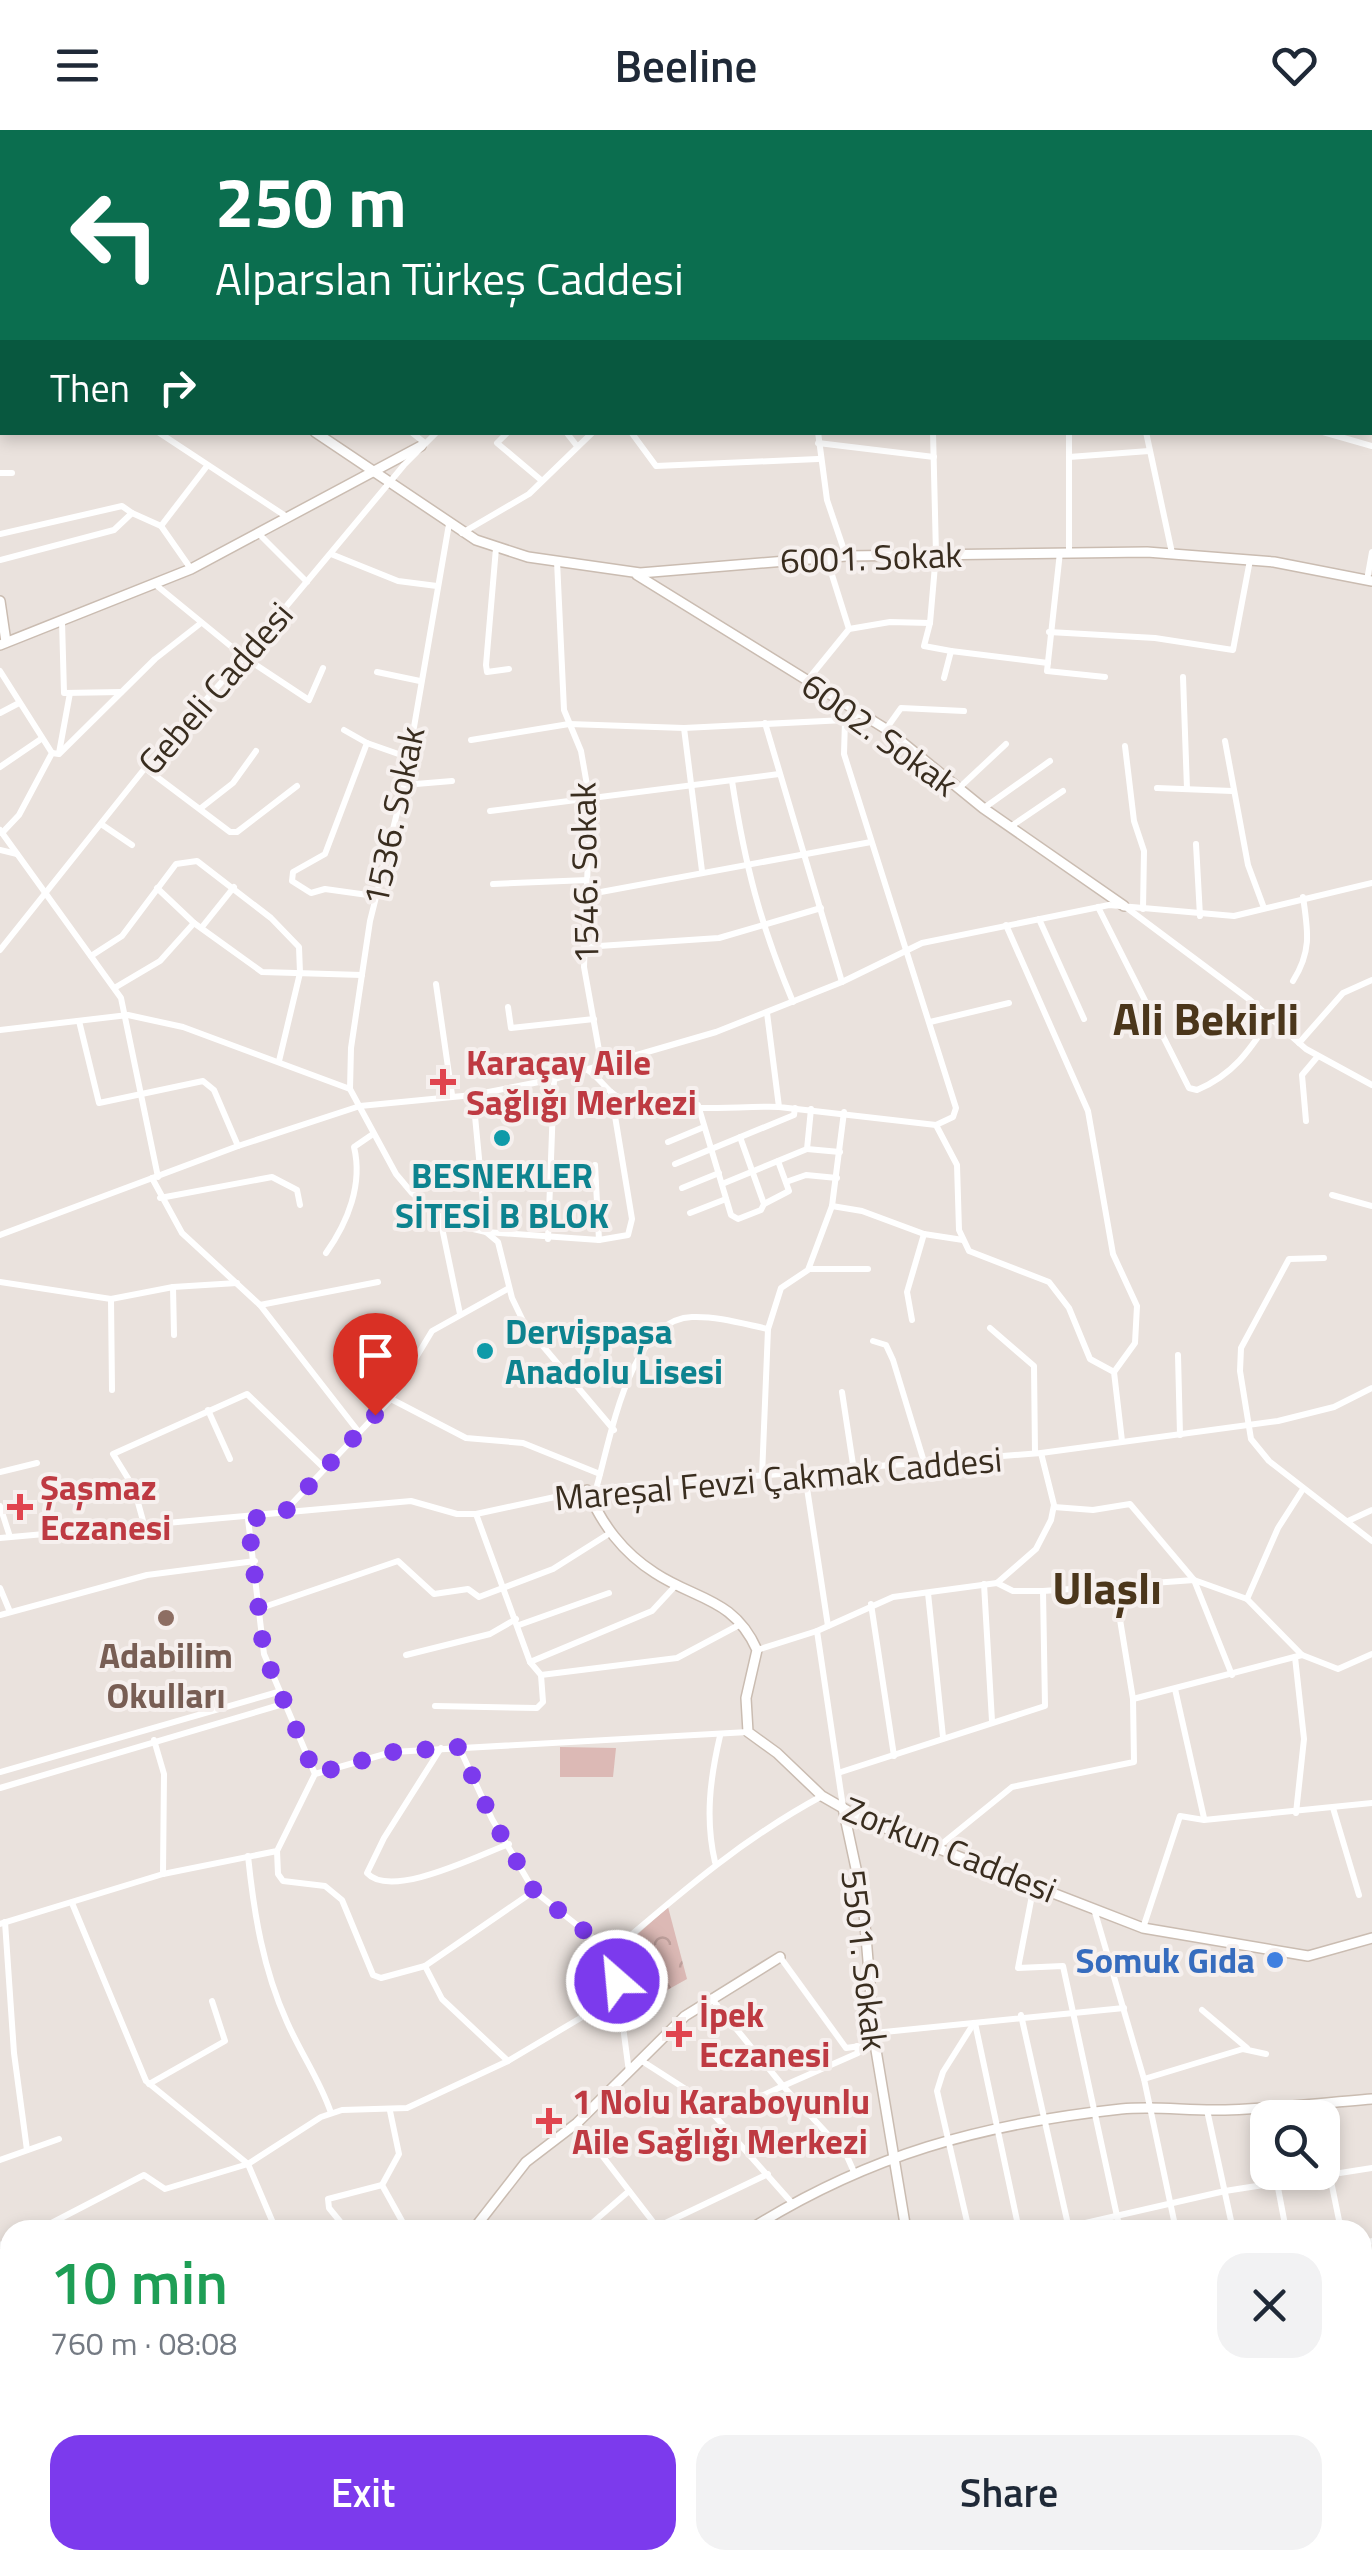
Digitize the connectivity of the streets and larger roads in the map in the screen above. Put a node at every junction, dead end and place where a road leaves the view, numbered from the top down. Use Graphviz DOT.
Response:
graph roads {
  1 [pos="162,435"];
  2 [pos="318,435"];
  3 [pos="415,435"];
  4 [pos="434,435"];
  5 [pos="505,435"];
  6 [pos="568,435"];
  7 [pos="590,435"];
  8 [pos="633,435"];
  9 [pos="818,435"];
  10 [pos="933,435"];
  11 [pos="1069,435"];
  12 [pos="1147,435"];
  13 [pos="1334,435"];
  14 [pos="818,443"];
  15 [pos="423,445"];
  16 [pos="577,446"];
  17 [pos="1372,446"];
  18 [pos="1150,451"];
  19 [pos="1069,457"];
  20 [pos="934,458"];
  21 [pos="818,459"];
  22 [pos="207,466"];
  23 [pos="0,473"];
  24 [pos="373,473"];
  25 [pos="12,474"];
  26 [pos="541,480"];
  27 [pos="390,484"];
  28 [pos="132,514"];
  29 [pos="287,517"];
  30 [pos="449,524"];
  31 [pos="161,526"];
  32 [pos="461,533"];
  33 [pos="0,534"];
  34 [pos="260,535"];
  35 [pos="496,548"];
  36 [pos="1064,551"];
  37 [pos="1372,552"];
  38 [pos="331,554"];
  39 [pos="936,554"];
  40 [pos="1172,554"];
  41 [pos="846,556"];
  42 [pos="827,558"];
  43 [pos="0,560"];
  44 [pos="1250,560"];
  45 [pos="557,561"];
  46 [pos="192,569"];
  47 [pos="630,571"];
  48 [pos="1369,581"];
  49 [pos="307,582"];
  50 [pos="156,586"];
  51 [pos="437,586"];
  52 [pos="0,600"];
  53 [pos="62,621"];
  54 [pos="201,623"];
  55 [pos="930,623"];
  56 [pos="849,630"];
  57 [pos="1049,632"];
  58 [pos="3,644"];
  59 [pos="951,652"];
  60 [pos="244,658"];
  61 [pos="1048,664"];
  62 [pos="323,668"];
  63 [pos="510,670"];
  64 [pos="0,671"];
  65 [pos="377,672"];
  66 [pos="1105,677"];
  67 [pos="944,678"];
  68 [pos="1183,678"];
  69 [pos="420,682"];
  70 [pos="806,682"];
  71 [pos="122,692"];
  72 [pos="67,693"];
  73 [pos="19,704"];
  74 [pos="964,711"];
  75 [pos="0,713"];
  76 [pos="858,715"];
  77 [pos="845,720"];
  78 [pos="765,723"];
  79 [pos="569,724"];
  80 [pos="684,728"];
  81 [pos="344,730"];
  82 [pos="886,730"];
  83 [pos="41,739"];
  84 [pos="471,740"];
  85 [pos="1225,741"];
  86 [pos="367,743"];
  87 [pos="1006,744"];
  88 [pos="1125,746"];
  89 [pos="256,751"];
  90 [pos="56,754"];
  91 [pos="407,757"];
  92 [pos="1050,761"];
  93 [pos="0,767"];
  94 [pos="145,768"];
  95 [pos="779,774"];
  96 [pos="452,781"];
  97 [pos="732,781"];
  98 [pos="404,785"];
  99 [pos="691,785"];
  100 [pos="297,786"];
  101 [pos="1157,788"];
  102 [pos="958,789"];
  103 [pos="1187,789"];
  104 [pos="1063,791"];
  105 [pos="1232,791"];
  106 [pos="590,802"];
  107 [pos="201,808"];
  108 [pos="983,808"];
  109 [pos="490,812"];
  110 [pos="100,824"];
  111 [pos="1010,827"];
  112 [pos="1,832"];
  113 [pos="871,842"];
  114 [pos="1196,844"];
  115 [pos="132,845"];
  116 [pos="0,850"];
  117 [pos="18,854"];
  118 [pos="806,854"];
  119 [pos="745,865"];
  120 [pos="702,871"];
  121 [pos="588,880"];
  122 [pos="492,884"];
  123 [pos="1372,884"];
  124 [pos="157,888"];
  125 [pos="234,888"];
  126 [pos="590,894"];
  127 [pos="47,895"];
  128 [pos="375,896"];
  129 [pos="1302,898"];
  130 [pos="1098,906"];
  131 [pos="1124,906"];
  132 [pos="821,908"];
  133 [pos="1142,908"];
  134 [pos="1264,908"];
  135 [pos="1200,916"];
  136 [pos="1039,918"];
  137 [pos="198,924"];
  138 [pos="1006,926"];
  139 [pos="761,927"];
  140 [pos="908,946"];
  141 [pos="584,947"];
  142 [pos="0,950"];
  143 [pos="91,956"];
  144 [pos="300,973"];
  145 [pos="362,975"];
  146 [pos="1293,980"];
  147 [pos="1372,980"];
  148 [pos="842,982"];
  149 [pos="436,984"];
  150 [pos="116,987"];
  151 [pos="793,1002"];
  152 [pos="1010,1004"];
  153 [pos="508,1006"];
  154 [pos="767,1013"];
  155 [pos="128,1015"];
  156 [pos="1084,1018"];
  157 [pos="1270,1018"];
  158 [pos="594,1019"];
  159 [pos="79,1021"];
  160 [pos="930,1022"];
  161 [pos="0,1030"];
  162 [pos="1299,1044"];
  163 [pos="1318,1056"];
  164 [pos="279,1061"];
  165 [pos="602,1067"];
  166 [pos="588,1070"];
  167 [pos="554,1079"];
  168 [pos="1372,1085"];
  169 [pos="350,1090"];
  170 [pos="140,1091"];
  171 [pos="611,1092"];
  172 [pos="452,1095"];
  173 [pos="473,1096"];
  174 [pos="698,1105"];
  175 [pos="360,1106"];
  176 [pos="780,1107"];
  177 [pos="794,1108"];
  178 [pos="812,1109"];
  179 [pos="844,1112"];
  180 [pos="1306,1121"];
  181 [pos="936,1125"];
  182 [pos="704,1127"];
  183 [pos="373,1134"];
  184 [pos="740,1137"];
  185 [pos="668,1142"];
  186 [pos="238,1146"];
  187 [pos="807,1148"];
  188 [pos="711,1149"];
  189 [pos="840,1152"];
  190 [pos="778,1161"];
  191 [pos="675,1164"];
  192 [pos="595,1165"];
  193 [pos="753,1172"];
  194 [pos="718,1173"];
  195 [pos="155,1178"];
  196 [pos="837,1178"];
  197 [pos="786,1182"];
  198 [pos="722,1184"];
  199 [pos="682,1188"];
  200 [pos="1332,1195"];
  201 [pos="160,1198"];
  202 [pos="726,1199"];
  203 [pos="764,1204"];
  204 [pos="300,1205"];
  205 [pos="832,1206"];
  206 [pos="1372,1206"];
  207 [pos="690,1213"];
  208 [pos="440,1217"];
  209 [pos="486,1232"];
  210 [pos="0,1234"];
  211 [pos="924,1234"];
  212 [pos="599,1236"];
  213 [pos="548,1239"];
  214 [pos="964,1240"];
  215 [pos="326,1254"];
  216 [pos="1324,1258"];
  217 [pos="808,1270"];
  218 [pos="868,1270"];
  219 [pos="0,1282"];
  220 [pos="238,1282"];
  221 [pos="378,1282"];
  222 [pos="173,1287"];
  223 [pos="509,1288"];
  224 [pos="111,1299"];
  225 [pos="260,1305"];
  226 [pos="460,1314"];
  227 [pos="912,1320"];
  228 [pos="990,1328"];
  229 [pos="768,1329"];
  230 [pos="174,1334"];
  231 [pos="872,1341"];
  232 [pos="1178,1355"];
  233 [pos="1114,1372"];
  234 [pos="1372,1388"];
  235 [pos="112,1390"];
  236 [pos="842,1392"];
  237 [pos="391,1399"];
  238 [pos="208,1410"];
  239 [pos="1249,1425"];
  240 [pos="614,1430"];
  241 [pos="358,1431"];
  242 [pos="1180,1435"];
  243 [pos="1122,1441"];
  244 [pos="1038,1453"];
  245 [pos="230,1458"];
  246 [pos="37,1463"];
  247 [pos="925,1465"];
  248 [pos="323,1466"];
  249 [pos="854,1471"];
  250 [pos="0,1472"];
  251 [pos="600,1474"];
  252 [pos="762,1476"];
  253 [pos="806,1476"];
  254 [pos="1303,1489"];
  255 [pos="591,1490"];
  256 [pos="0,1506"];
  257 [pos="1054,1507"];
  258 [pos="1372,1510"];
  259 [pos="476,1514"];
  260 [pos="282,1515"];
  261 [pos="248,1519"];
  262 [pos="1346,1521"];
  263 [pos="145,1528"];
  264 [pos="610,1533"];
  265 [pos="10,1537"];
  266 [pos="0,1538"];
  267 [pos="1372,1541"];
  268 [pos="255,1561"];
  269 [pos="1194,1580"];
  270 [pos="1114,1582"];
  271 [pos="997,1583"];
  272 [pos="676,1584"];
  273 [pos="984,1584"];
  274 [pos="0,1588"];
  275 [pos="506,1588"];
  276 [pos="1042,1591"];
  277 [pos="610,1593"];
  278 [pos="928,1593"];
  279 [pos="1247,1599"];
  280 [pos="870,1604"];
  281 [pos="260,1608"];
  282 [pos="10,1612"];
  283 [pos="0,1615"];
  284 [pos="517,1622"];
  285 [pos="740,1625"];
  286 [pos="828,1626"];
  287 [pos="817,1631"];
  288 [pos="757,1650"];
  289 [pos="1372,1654"];
  290 [pos="406,1655"];
  291 [pos="1298,1656"];
  292 [pos="530,1662"];
  293 [pos="1232,1675"];
  294 [pos="541,1676"];
  295 [pos="1175,1689"];
  296 [pos="278,1692"];
  297 [pos="1133,1699"];
  298 [pos="283,1704"];
  299 [pos="434,1706"];
  300 [pos="992,1721"];
  301 [pos="748,1732"];
  302 [pos="720,1736"];
  303 [pos="943,1738"];
  304 [pos="154,1740"];
  305 [pos="459,1747"];
  306 [pos="441,1748"];
  307 [pos="894,1756"];
  308 [pos="0,1772"];
  309 [pos="841,1772"];
  310 [pos="315,1774"];
  311 [pos="0,1788"];
  312 [pos="822,1796"];
  313 [pos="1372,1803"];
  314 [pos="844,1808"];
  315 [pos="1333,1808"];
  316 [pos="1296,1813"];
  317 [pos="1204,1820"];
  318 [pos="509,1844"];
  319 [pos="938,1847"];
  320 [pos="277,1851"];
  321 [pos="248,1856"];
  322 [pos="716,1862"];
  323 [pos="163,1874"];
  324 [pos="1034,1884"];
  325 [pos="534,1891"];
  326 [pos="1360,1895"];
  327 [pos="72,1903"];
  328 [pos="1094,1908"];
  329 [pos="3,1923"];
  330 [pos="1143,1928"];
  331 [pos="1372,1938"];
  332 [pos="611,1952"];
  333 [pos="780,1956"];
  334 [pos="425,1966"];
  335 [pos="617,1981"];
  336 [pos="710,1997"];
  337 [pos="212,2001"];
  338 [pos="1124,2008"];
  339 [pos="1202,2010"];
  340 [pos="1072,2012"];
  341 [pos="1021,2015"];
  342 [pos="974,2022"];
  343 [pos="874,2038"];
  344 [pos="857,2046"];
  345 [pos="1251,2051"];
  346 [pos="1266,2054"];
  347 [pos="508,2061"];
  348 [pos="642,2061"];
  349 [pos="629,2073"];
  350 [pos="1144,2080"];
  351 [pos="149,2084"];
  352 [pos="783,2086"];
  353 [pos="1372,2099"];
  354 [pos="1340,2101"];
  355 [pos="1149,2108"];
  356 [pos="1250,2109"];
  357 [pos="1207,2110"];
  358 [pos="390,2111"];
  359 [pos="1094,2113"];
  360 [pos="331,2114"];
  361 [pos="716,2117"];
  362 [pos="1045,2122"];
  363 [pos="577,2123"];
  364 [pos="996,2130"];
  365 [pos="58,2139"];
  366 [pos="950,2140"];
  367 [pos="27,2150"];
  368 [pos="894,2154"];
  369 [pos="0,2160"];
  370 [pos="248,2164"];
  371 [pos="1372,2168"];
  372 [pos="854,2172"];
  373 [pos="1340,2173"];
  374 [pos="768,2174"];
  375 [pos="382,2184"];
  376 [pos="1250,2188"];
  377 [pos="1279,2190"];
  378 [pos="1332,2190"];
  379 [pos="629,2191"];
  380 [pos="1225,2191"];
  381 [pos="792,2202"];
  382 [pos="1170,2203"];
  383 [pos="1116,2216"];
  384 [pos="57,2220"];
  385 [pos="270,2220"];
  386 [pos="338,2220"];
  387 [pos="401,2220"];
  388 [pos="481,2220"];
  389 [pos="596,2220"];
  390 [pos="653,2220"];
  391 [pos="671,2220"];
  392 [pos="764,2220"];
  393 [pos="904,2220"];
  394 [pos="967,2220"];
  395 [pos="1018,2220"];
  396 [pos="1067,2220"];
  397 [pos="1100,2220"];
  398 [pos="1117,2220"];
  399 [pos="1174,2220"];
  400 [pos="1231,2220"];
  401 [pos="1284,2220"];
  402 [pos="1339,2220"];
  1 -- 22 [label="street"];
  2 -- 24 [label="street, 6001. Sokak"];
  3 -- 15 [label="street"];
  4 -- 15 [label="street, Gebeli Caddesi"];
  5 -- 26 [label="street"];
  6 -- 16 [label="street"];
  7 -- 16 [label="street"];
  8 -- 21 [label="street"];
  9 -- 14 [label="street"];
  10 -- 20 [label="street"];
  11 -- 19 [label="street"];
  12 -- 18 [label="street"];
  13 -- 17 [label="street"];
  14 -- 20 [label="street"];
  14 -- 21 [label="street"];
  15 -- 24 [label="street"];
  15 -- 27 [label="street, Gebeli Caddesi"];
  16 -- 26 [label="street"];
  18 -- 19 [label="street"];
  18 -- 40 [label="street"];
  19 -- 36 [label="street"];
  20 -- 39 [label="street"];
  21 -- 41 [label="street"];
  22 -- 29 [label="street"];
  22 -- 31 [label="street"];
  23 -- 25 [label="street"];
  24 -- 27 [label="street, 6001. Sokak"];
  24 -- 29 [label="street"];
  26 -- 32 [label="street"];
  27 -- 30 [label="street, 6001. Sokak"];
  27 -- 38 [label="street, Gebeli Caddesi"];
  28 -- 31 [label="street"];
  28 -- 33 [label="street"];
  28 -- 43 [label="street"];
  29 -- 34 [label="street"];
  30 -- 32 [label="street, 6001. Sokak"];
  30 -- 51 [label="street, 1536. Sokak"];
  31 -- 46 [label="street"];
  32 -- 35 [label="street, 6001. Sokak"];
  34 -- 46 [label="street"];
  34 -- 49 [label="street"];
  35 -- 45 [label="street, 6001. Sokak"];
  35 -- 63 [label="street"];
  36 -- 39 [label="street, 6001. Sokak"];
  36 -- 40 [label="street, 6001. Sokak"];
  36 -- 57 [label="street"];
  37 -- 48 [label="street"];
  38 -- 49 [label="street, Gebeli Caddesi"];
  38 -- 51 [label="street"];
  39 -- 41 [label="street, 6001. Sokak"];
  39 -- 55 [label="street"];
  40 -- 44 [label="street, 6001. Sokak"];
  41 -- 42 [label="street, 6001. Sokak"];
  42 -- 47 [label="street, 6001. Sokak"];
  42 -- 56 [label="street"];
  44 -- 48 [label="street, 6001. Sokak"];
  44 -- 57 [label="street"];
  45 -- 47 [label="street, 6001. Sokak"];
  45 -- 79 [label="street, 1546. Sokak"];
  46 -- 50 [label="street"];
  47 -- 70 [label="street, 6002. Sokak"];
  49 -- 60 [label="street, Gebeli Caddesi"];
  50 -- 53 [label="street"];
  50 -- 54 [label="street"];
  51 -- 69 [label="street, 1536. Sokak"];
  52 -- 58 [label="street"];
  53 -- 58 [label="street"];
  53 -- 72 [label="street"];
  54 -- 60 [label="street"];
  54 -- 71 [label="street"];
  55 -- 56 [label="street"];
  55 -- 59 [label="street"];
  56 -- 70 [label="street"];
  57 -- 61 [label="street"];
  59 -- 61 [label="street"];
  59 -- 67 [label="street"];
  60 -- 62 [label="street"];
  60 -- 94 [label="street, Gebeli Caddesi"];
  61 -- 66 [label="street"];
  64 -- 73 [label="street"];
  65 -- 69 [label="street"];
  68 -- 103 [label="street"];
  69 -- 91 [label="street, 1536. Sokak"];
  70 -- 76 [label="street, 6002. Sokak"];
  71 -- 72 [label="street"];
  71 -- 90 [label="street"];
  72 -- 90 [label="street"];
  73 -- 75 [label="street"];
  73 -- 83 [label="street"];
  74 -- 82 [label="street"];
  76 -- 77 [label="street"];
  76 -- 82 [label="street, 6002. Sokak"];
  77 -- 78 [label="street"];
  77 -- 113 [label="street"];
  78 -- 80 [label="street"];
  78 -- 95 [label="street"];
  79 -- 80 [label="street"];
  79 -- 84 [label="street"];
  79 -- 106 [label="street, 1546. Sokak"];
  80 -- 99 [label="street"];
  81 -- 86 [label="street"];
  82 -- 102 [label="street, 6002. Sokak"];
  83 -- 90 [label="street"];
  83 -- 93 [label="street"];
  85 -- 105 [label="street"];
  86 -- 91 [label="street"];
  86 -- 128 [label="street"];
  87 -- 102 [label="street"];
  88 -- 133 [label="street"];
  89 -- 107 [label="street"];
  90 -- 112 [label="street"];
  91 -- 98 [label="street, 1536. Sokak"];
  92 -- 108 [label="street"];
  94 -- 107 [label="street"];
  94 -- 110 [label="street, Gebeli Caddesi"];
  95 -- 97 [label="street"];
  95 -- 118 [label="street"];
  96 -- 98 [label="street"];
  97 -- 99 [label="street"];
  97 -- 119 [label="street"];
  98 -- 128 [label="street, 1536. Sokak"];
  99 -- 106 [label="street"];
  99 -- 120 [label="street"];
  100 -- 107 [label="street"];
  101 -- 103 [label="street"];
  102 -- 108 [label="street, 6002. Sokak"];
  103 -- 105 [label="street"];
  104 -- 111 [label="street"];
  105 -- 134 [label="street"];
  106 -- 109 [label="street"];
  106 -- 121 [label="street, 1546. Sokak"];
  108 -- 111 [label="street, 6002. Sokak"];
  110 -- 115 [label="street"];
  110 -- 127 [label="street, Gebeli Caddesi"];
  111 -- 131 [label="street, 6002. Sokak"];
  112 -- 117 [label="street"];
  113 -- 118 [label="street"];
  113 -- 140 [label="street"];
  114 -- 135 [label="street"];
  116 -- 117 [label="street"];
  117 -- 127 [label="street"];
  118 -- 119 [label="street"];
  118 -- 132 [label="street"];
  119 -- 120 [label="street"];
  119 -- 139 [label="street"];
  120 -- 126 [label="street"];
  121 -- 122 [label="street"];
  121 -- 126 [label="street, 1546. Sokak"];
  123 -- 129 [label="street"];
  124 -- 125 [label="street"];
  124 -- 137 [label="street"];
  124 -- 143 [label="street"];
  125 -- 137 [label="street"];
  125 -- 144 [label="street"];
  126 -- 141 [label="street, 1546. Sokak"];
  127 -- 142 [label="street, Gebeli Caddesi"];
  127 -- 143 [label="street"];
  128 -- 145 [label="street, 1536. Sokak"];
  129 -- 134 [label="street"];
  129 -- 146 [label="street"];
  130 -- 131 [label="street"];
  130 -- 136 [label="street"];
  130 -- 157 [label="street"];
  131 -- 133 [label="street"];
  131 -- 157 [label="street"];
  132 -- 139 [label="street"];
  132 -- 148 [label="street"];
  133 -- 135 [label="street"];
  134 -- 135 [label="street"];
  136 -- 138 [label="street"];
  136 -- 156 [label="street"];
  137 -- 144 [label="street"];
  137 -- 150 [label="street"];
  138 -- 140 [label="street"];
  138 -- 233 [label="street"];
  139 -- 141 [label="street"];
  139 -- 151 [label="street"];
  140 -- 148 [label="street"];
  140 -- 160 [label="street"];
  141 -- 158 [label="street, 1546. Sokak"];
  143 -- 150 [label="street"];
  144 -- 145 [label="street"];
  144 -- 164 [label="street"];
  145 -- 169 [label="street, 1536. Sokak"];
  147 -- 162 [label="street"];
  148 -- 151 [label="street"];
  149 -- 172 [label="street"];
  150 -- 155 [label="street"];
  151 -- 154 [label="street"];
  152 -- 160 [label="street"];
  153 -- 158 [label="street"];
  154 -- 165 [label="street"];
  154 -- 176 [label="street"];
  155 -- 159 [label="street"];
  155 -- 164 [label="street"];
  155 -- 170 [label="street"];
  157 -- 162 [label="street"];
  158 -- 165 [label="street, 1546. Sokak"];
  159 -- 161 [label="street"];
  159 -- 170 [label="street"];
  160 -- 181 [label="street"];
  162 -- 163 [label="street"];
  163 -- 168 [label="street"];
  163 -- 180 [label="street"];
  164 -- 169 [label="street"];
  165 -- 166 [label="street"];
  166 -- 167 [label="street"];
  166 -- 171 [label="street"];
  167 -- 173 [label="street"];
  167 -- 213 [label="street"];
  169 -- 175 [label="street"];
  170 -- 186 [label="street"];
  170 -- 195 [label="street"];
  171 -- 174 [label="street"];
  171 -- 212 [label="street"];
  172 -- 173 [label="street"];
  172 -- 175 [label="street"];
  173 -- 209 [label="street"];
  174 -- 176 [label="street"];
  174 -- 182 [label="street"];
  175 -- 183 [label="street"];
  175 -- 186 [label="street"];
  176 -- 177 [label="street"];
  177 -- 178 [label="street"];
  177 -- 184 [label="street"];
  178 -- 179 [label="street"];
  178 -- 187 [label="street"];
  179 -- 181 [label="street"];
  179 -- 189 [label="street"];
  181 -- 214 [label="street"];
  182 -- 185 [label="street"];
  182 -- 188 [label="street"];
  183 -- 208 [label="street"];
  183 -- 215 [label="street"];
  184 -- 188 [label="street"];
  184 -- 193 [label="street"];
  186 -- 195 [label="street"];
  187 -- 189 [label="street"];
  187 -- 190 [label="street"];
  188 -- 191 [label="street"];
  188 -- 194 [label="street"];
  189 -- 196 [label="street"];
  190 -- 193 [label="street"];
  190 -- 197 [label="street"];
  192 -- 212 [label="street"];
  193 -- 198 [label="street"];
  193 -- 203 [label="street"];
  194 -- 198 [label="street"];
  194 -- 199 [label="street"];
  195 -- 201 [label="street"];
  195 -- 210 [label="street"];
  196 -- 197 [label="street"];
  196 -- 205 [label="street"];
  197 -- 203 [label="street"];
  198 -- 202 [label="street"];
  200 -- 206 [label="street"];
  201 -- 204 [label="street"];
  201 -- 220 [label="street"];
  202 -- 203 [label="street"];
  202 -- 207 [label="street"];
  205 -- 211 [label="street"];
  205 -- 217 [label="street"];
  208 -- 209 [label="street"];
  208 -- 226 [label="street"];
  209 -- 213 [label="street"];
  209 -- 223 [label="street"];
  211 -- 214 [label="street"];
  211 -- 227 [label="street"];
  212 -- 213 [label="street"];
  214 -- 233 [label="street"];
  216 -- 239 [label="street"];
  217 -- 218 [label="street"];
  217 -- 229 [label="street"];
  219 -- 224 [label="street"];
  220 -- 222 [label="street"];
  220 -- 225 [label="street"];
  221 -- 225 [label="street"];
  222 -- 224 [label="street"];
  222 -- 230 [label="street"];
  223 -- 226 [label="street"];
  223 -- 240 [label="street"];
  224 -- 235 [label="street"];
  225 -- 241 [label="street"];
  226 -- 237 [label="street"];
  228 -- 244 [label="street"];
  229 -- 240 [label="street"];
  229 -- 252 [label="street"];
  231 -- 247 [label="street"];
  232 -- 242 [label="street"];
  233 -- 243 [label="street"];
  234 -- 239 [label="street, Mareşal Fevzi Çakmak Caddesi"];
  236 -- 249 [label="street"];
  237 -- 241 [label="street"];
  237 -- 251 [label="street"];
  238 -- 245 [label="street"];
  238 -- 248 [label="street"];
  238 -- 263 [label="street"];
  239 -- 242 [label="street, Mareşal Fevzi Çakmak Caddesi"];
  239 -- 254 [label="street"];
  240 -- 251 [label="street"];
  241 -- 248 [label="street"];
  242 -- 243 [label="street, Mareşal Fevzi Çakmak Caddesi"];
  243 -- 244 [label="street, Mareşal Fevzi Çakmak Caddesi"];
  244 -- 247 [label="street, Mareşal Fevzi Çakmak Caddesi"];
  244 -- 257 [label="street"];
  246 -- 250 [label="street"];
  247 -- 249 [label="street, Mareşal Fevzi Çakmak Caddesi"];
  248 -- 260 [label="street"];
  249 -- 253 [label="street, Mareşal Fevzi Çakmak Caddesi"];
  251 -- 255 [label="street"];
  252 -- 253 [label="street, Mareşal Fevzi Çakmak Caddesi"];
  252 -- 255 [label="street, Mareşal Fevzi Çakmak Caddesi"];
  253 -- 286 [label="street"];
  254 -- 262 [label="street"];
  254 -- 279 [label="street"];
  255 -- 259 [label="street, Mareşal Fevzi Çakmak Caddesi"];
  255 -- 264 [label="street"];
  256 -- 265 [label="street"];
  257 -- 269 [label="street"];
  257 -- 271 [label="street"];
  258 -- 262 [label="street"];
  259 -- 260 [label="street, Mareşal Fevzi Çakmak Caddesi"];
  259 -- 275 [label="street"];
  260 -- 261 [label="street, Mareşal Fevzi Çakmak Caddesi"];
  261 -- 263 [label="street, Mareşal Fevzi Çakmak Caddesi"];
  261 -- 268 [label="street"];
  262 -- 267 [label="street"];
  263 -- 265 [label="street, Mareşal Fevzi Çakmak Caddesi"];
  264 -- 272 [label="street"];
  264 -- 275 [label="street"];
  265 -- 266 [label="street, Mareşal Fevzi Çakmak Caddesi"];
  268 -- 281 [label="street"];
  268 -- 282 [label="street"];
  269 -- 270 [label="street"];
  269 -- 279 [label="street"];
  269 -- 293 [label="street"];
  270 -- 276 [label="street"];
  270 -- 297 [label="street"];
  271 -- 273 [label="street"];
  271 -- 276 [label="street"];
  272 -- 285 [label="street"];
  272 -- 292 [label="street"];
  273 -- 278 [label="street"];
  273 -- 300 [label="street"];
  274 -- 282 [label="street"];
  275 -- 281 [label="street"];
  275 -- 284 [label="street"];
  276 -- 300 [label="street"];
  277 -- 284 [label="street"];
  278 -- 280 [label="street"];
  278 -- 303 [label="street"];
  279 -- 291 [label="street"];
  280 -- 286 [label="street"];
  280 -- 307 [label="street"];
  281 -- 296 [label="street"];
  282 -- 283 [label="street"];
  284 -- 290 [label="street"];
  284 -- 292 [label="street"];
  285 -- 288 [label="street"];
  285 -- 294 [label="street"];
  286 -- 287 [label="street"];
  287 -- 288 [label="street"];
  287 -- 309 [label="street"];
  288 -- 301 [label="street"];
  289 -- 291 [label="street"];
  291 -- 293 [label="street"];
  291 -- 316 [label="street"];
  292 -- 294 [label="street"];
  293 -- 295 [label="street"];
  294 -- 299 [label="street"];
  295 -- 297 [label="street"];
  295 -- 317 [label="street"];
  296 -- 298 [label="street"];
  296 -- 308 [label="street"];
  297 -- 319 [label="street"];
  298 -- 304 [label="street"];
  298 -- 310 [label="street"];
  300 -- 303 [label="street"];
  301 -- 302 [label="street"];
  301 -- 312 [label="street, Zorkun Caddesi"];
  302 -- 305 [label="street"];
  302 -- 322 [label="street"];
  303 -- 307 [label="street"];
  304 -- 311 [label="street"];
  304 -- 323 [label="street"];
  305 -- 306 [label="street"];
  305 -- 318 [label="street"];
  306 -- 310 [label="street"];
  306 -- 318 [label="street"];
  307 -- 309 [label="street"];
  309 -- 314 [label="street"];
  310 -- 320 [label="street"];
  312 -- 314 [label="street, Zorkun Caddesi"];
  312 -- 322 [label="street"];
  313 -- 315 [label="street"];
  314 -- 319 [label="street, Zorkun Caddesi"];
  314 -- 343 [label="street, 5501. Sokak"];
  315 -- 316 [label="street"];
  315 -- 326 [label="street"];
  316 -- 317 [label="street"];
  317 -- 330 [label="street"];
  318 -- 325 [label="street"];
  319 -- 324 [label="street, Zorkun Caddesi"];
  320 -- 321 [label="street"];
  320 -- 334 [label="street"];
  321 -- 323 [label="street"];
  321 -- 360 [label="street"];
  322 -- 332 [label="street"];
  323 -- 327 [label="street"];
  324 -- 328 [label="street, Zorkun Caddesi"];
  324 -- 340 [label="street"];
  325 -- 332 [label="street"];
  325 -- 334 [label="street"];
  327 -- 329 [label="street"];
  327 -- 351 [label="street"];
  328 -- 330 [label="street, Zorkun Caddesi"];
  328 -- 338 [label="street"];
  329 -- 367 [label="street"];
  330 -- 331 [label="street, Zorkun Caddesi"];
  332 -- 335 [label="street"];
  333 -- 336 [label="street"];
  333 -- 344 [label="street"];
  334 -- 347 [label="street"];
  335 -- 347 [label="street"];
  335 -- 349 [label="street"];
  336 -- 348 [label="street"];
  336 -- 352 [label="street"];
  337 -- 351 [label="street"];
  338 -- 340 [label="street"];
  338 -- 350 [label="street"];
  339 -- 345 [label="street"];
  340 -- 341 [label="street"];
  340 -- 359 [label="street"];
  341 -- 342 [label="street"];
  341 -- 362 [label="street"];
  342 -- 343 [label="street"];
  342 -- 364 [label="street"];
  342 -- 366 [label="street"];
  343 -- 344 [label="street"];
  343 -- 368 [label="street, 5501. Sokak"];
  344 -- 352 [label="street"];
  345 -- 346 [label="street"];
  345 -- 350 [label="street"];
  347 -- 358 [label="street"];
  348 -- 349 [label="street"];
  348 -- 361 [label="street"];
  349 -- 363 [label="street"];
  350 -- 355 [label="street"];
  351 -- 370 [label="street"];
  352 -- 361 [label="street"];
  352 -- 372 [label="street"];
  353 -- 354 [label="street"];
  355 -- 357 [label="street"];
  355 -- 359 [label="street"];
  355 -- 382 [label="street"];
  356 -- 357 [label="street"];
  357 -- 380 [label="street"];
  358 -- 360 [label="street"];
  358 -- 375 [label="street"];
  359 -- 362 [label="street"];
  359 -- 383 [label="street"];
  360 -- 370 [label="street"];
  361 -- 374 [label="street"];
  362 -- 364 [label="street"];
  362 -- 396 [label="street"];
  363 -- 379 [label="street"];
  363 -- 388 [label="street"];
  364 -- 366 [label="street"];
  364 -- 395 [label="street"];
  365 -- 367 [label="street"];
  366 -- 368 [label="street"];
  366 -- 394 [label="street"];
  367 -- 369 [label="street"];
  368 -- 372 [label="street"];
  368 -- 393 [label="street, 5501. Sokak"];
  370 -- 384 [label="street"];
  370 -- 385 [label="street"];
  371 -- 373 [label="street"];
  372 -- 381 [label="street"];
  374 -- 381 [label="street"];
  374 -- 391 [label="street"];
  375 -- 386 [label="street"];
  375 -- 387 [label="street"];
  376 -- 380 [label="street"];
  377 -- 401 [label="street"];
  378 -- 402 [label="street"];
  379 -- 389 [label="street"];
  379 -- 390 [label="street"];
  380 -- 382 [label="street"];
  380 -- 400 [label="street"];
  381 -- 392 [label="street"];
  382 -- 383 [label="street"];
  382 -- 399 [label="street"];
  383 -- 397 [label="street"];
  383 -- 398 [label="street"];
}
